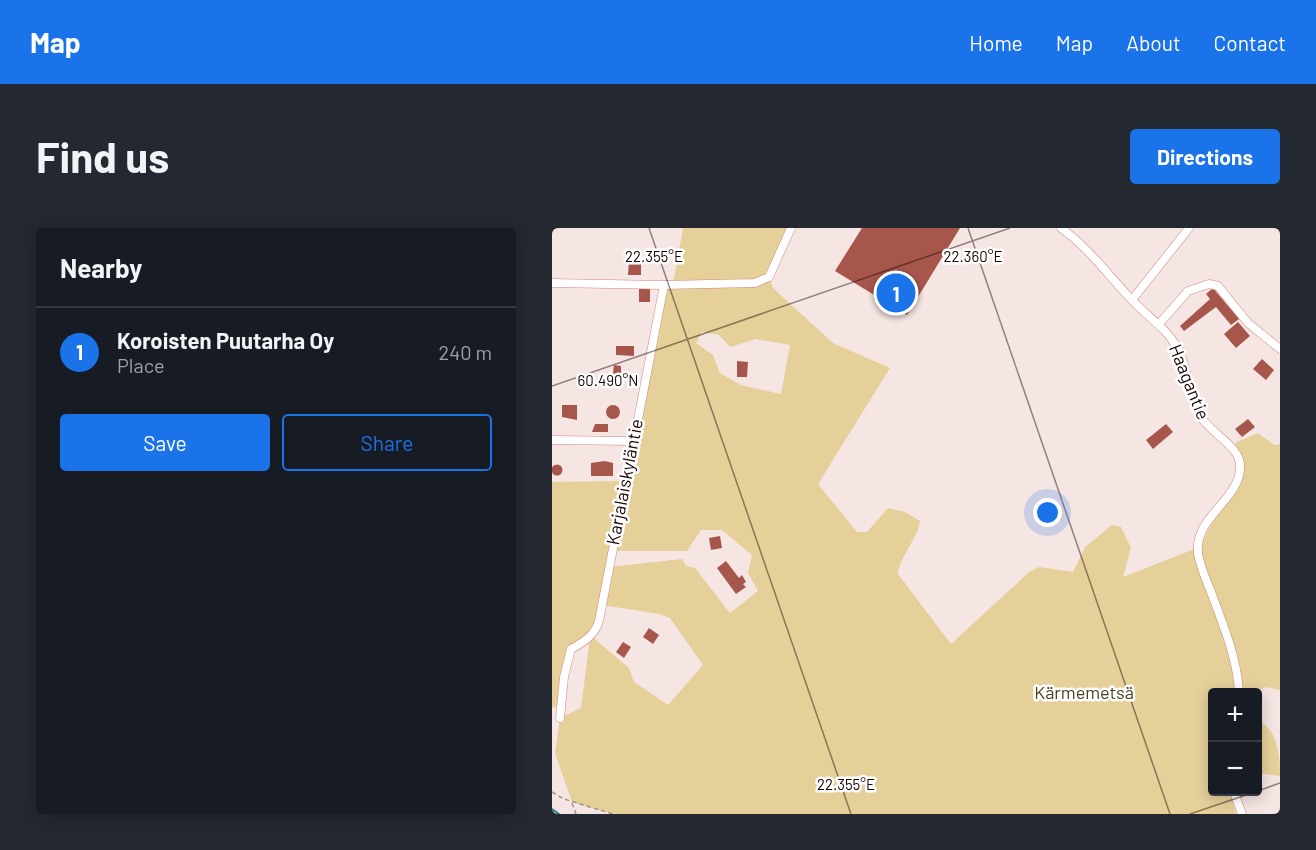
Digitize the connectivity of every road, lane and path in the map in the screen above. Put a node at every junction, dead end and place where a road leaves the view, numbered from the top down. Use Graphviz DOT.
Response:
graph roads {
  1 [pos="791,228"];
  2 [pos="1061,228"];
  3 [pos="1189,228"];
  4 [pos="552,283"];
  5 [pos="664,285"];
  6 [pos="1132,300"];
  7 [pos="1159,324"];
  8 [pos="1280,349"];
  9 [pos="552,440"];
  10 [pos="633,441"];
  11 [pos="1238,688"];
  12 [pos="560,718"];
  13 [pos="552,792"];
  14 [pos="1235,796"];
  15 [pos="572,802"];
  16 [pos="576,814"];
  17 [pos="613,814"];
  18 [pos="1242,814"];
  1 -- 5 [label="street"];
  2 -- 6 [label="street, Haagantie"];
  3 -- 6 [label="street"];
  4 -- 5 [label="street"];
  5 -- 10 [label="street, Karjalaiskyläntie"];
  6 -- 7 [label="street, Haagantie"];
  7 -- 8 [label="street"];
  7 -- 11 [label="street, Haagantie"];
  9 -- 10 [label="street"];
  10 -- 12 [label="street, Karjalaiskyläntie"];
  13 -- 15 [label="path"];
  14 -- 18 [label="street"];
  15 -- 16 [label="path"];
  15 -- 17 [label="path"];
}
